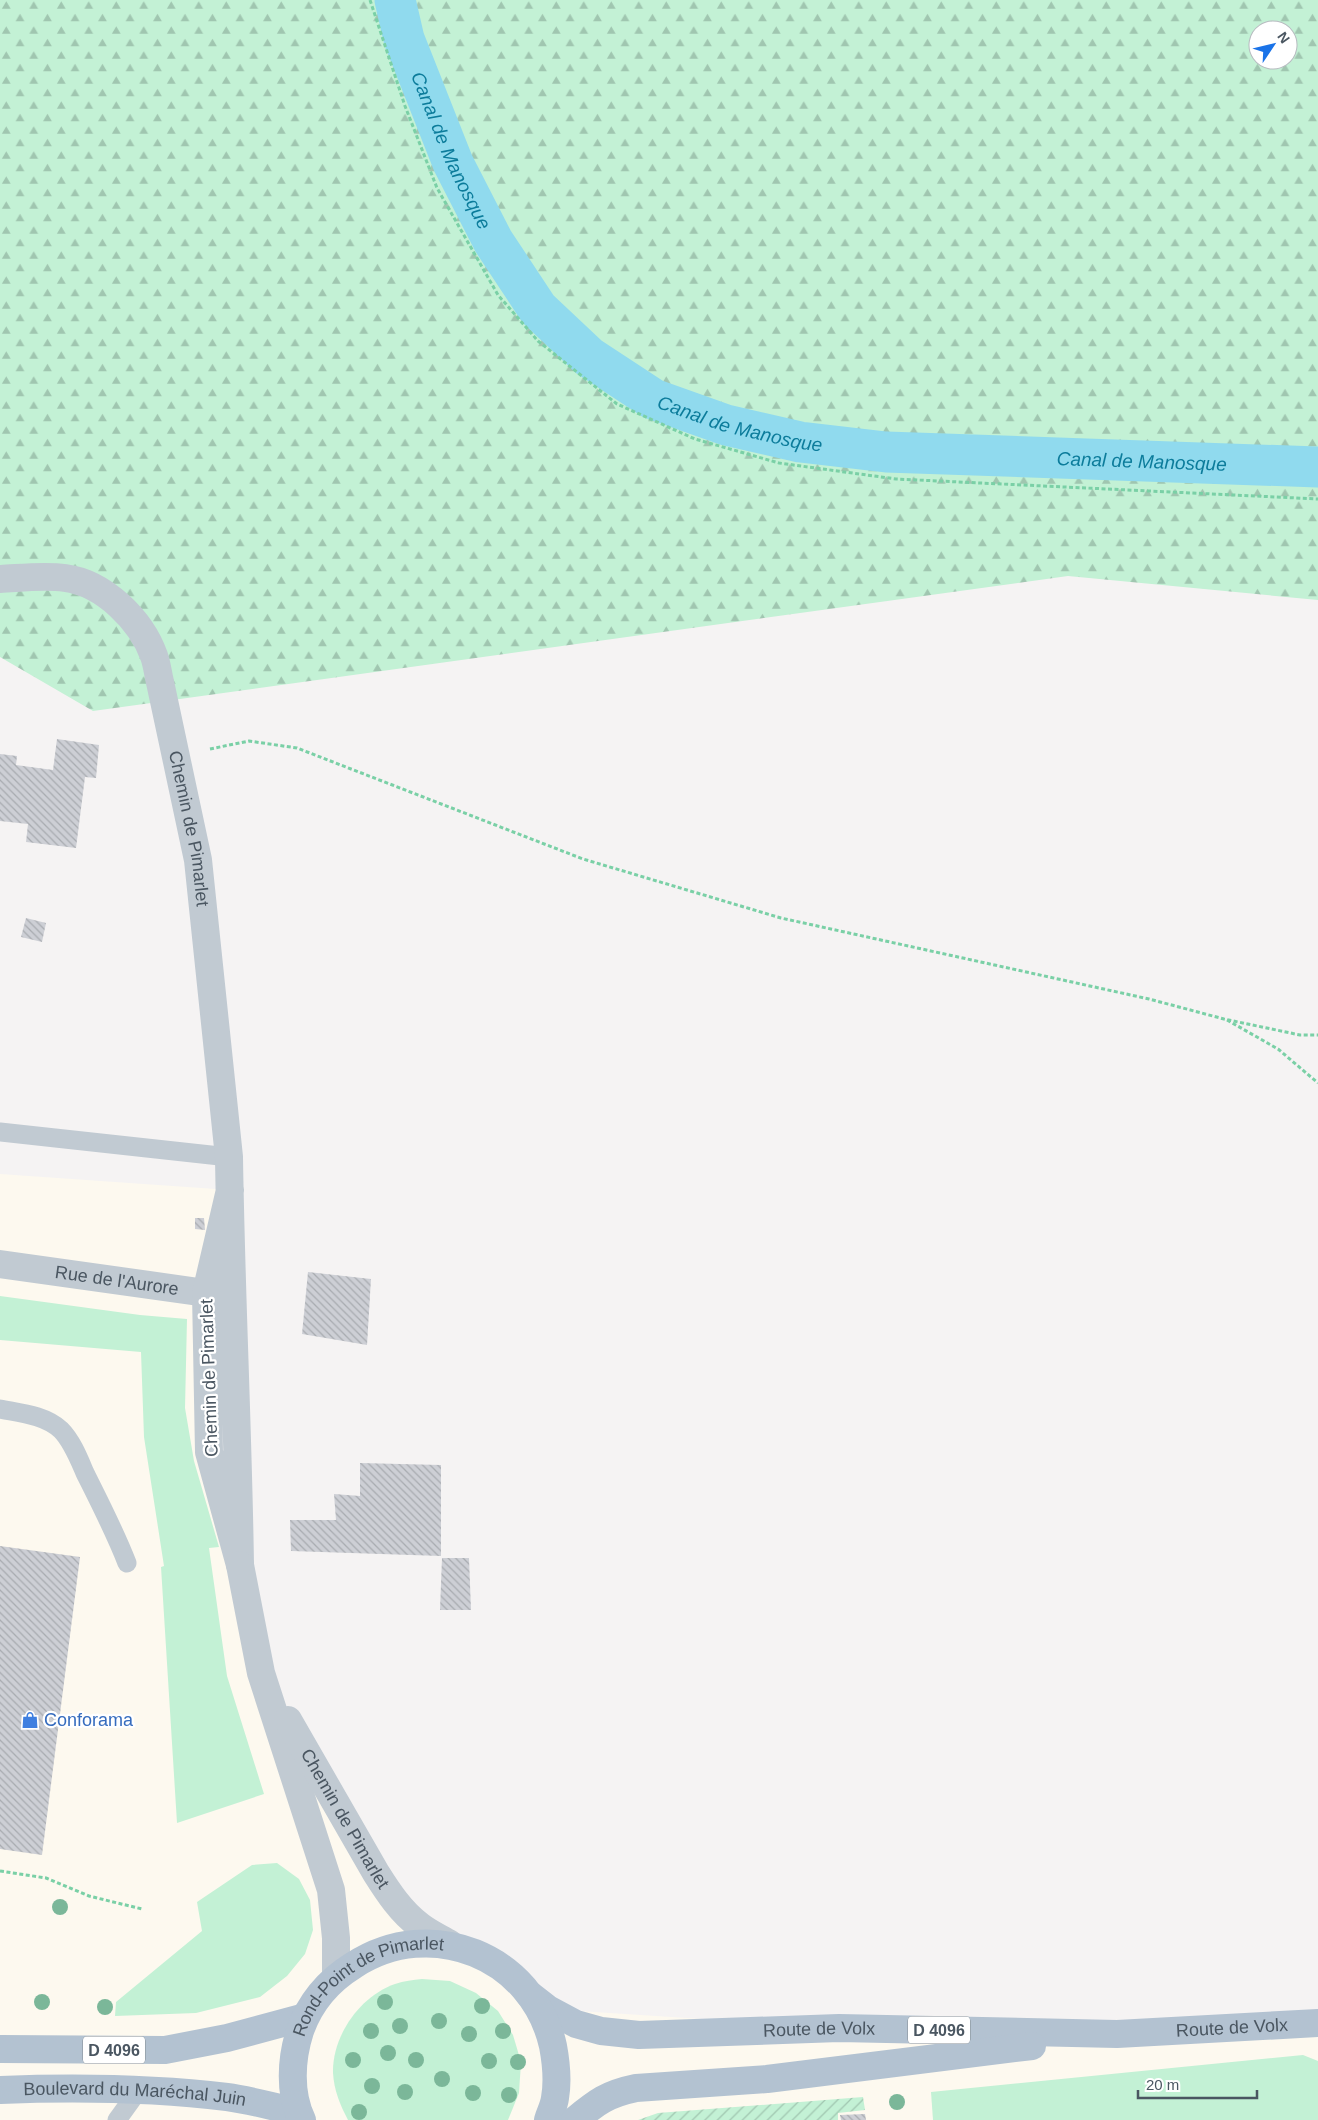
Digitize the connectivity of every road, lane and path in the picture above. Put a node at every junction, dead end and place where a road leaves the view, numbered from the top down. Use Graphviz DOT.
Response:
graph roads {
  1 [pos="370,0"];
  2 [pos="1318,499"];
  3 [pos="0,579"];
  4 [pos="177,759"];
  5 [pos="1224,1019"];
  6 [pos="1318,1035"];
  7 [pos="1318,1082"];
  8 [pos="0,1132"];
  9 [pos="229,1157"];
  10 [pos="0,1264"];
  11 [pos="218,1295"];
  12 [pos="0,1410"];
  13 [pos="127,1563"];
  14 [pos="240,1566"];
  15 [pos="261,1672"];
  16 [pos="0,1871"];
  17 [pos="142,1909"];
  18 [pos="450,1944"];
  19 [pos="336,1976"];
  20 [pos="530,1995"];
  21 [pos="306,2017"];
  22 [pos="1317,2024"];
  23 [pos="1117,2034"];
  24 [pos="2,2050"];
  25 [pos="0,2090"];
  26 [pos="138,2091"];
  27 [pos="300,2116"];
  28 [pos="117,2120"];
  29 [pos="548,2120"];
  30 [pos="575,2120"];
  1 -- 2 [label="path"];
  3 -- 4 [label="street, Chemin de Pimarlet"];
  4 -- 5 [label="path"];
  4 -- 9 [label="street, Chemin de Pimarlet"];
  5 -- 6 [label="path"];
  5 -- 7 [label="path"];
  8 -- 9 [label="lane"];
  9 -- 11 [label="street, Chemin de Pimarlet"];
  10 -- 11 [label="street, Rue de l'Aurore"];
  11 -- 14 [label="street, Chemin de Pimarlet"];
  11 -- 14 [label="street, Chemin de Pimarlet"];
  12 -- 13 [label="lane"];
  14 -- 15 [label="street, Chemin de Pimarlet"];
  15 -- 18 [label="street, Chemin de Pimarlet"];
  15 -- 19 [label="street, Chemin de Pimarlet"];
  16 -- 17 [label="path"];
  18 -- 19 [label="main road, Rond-Point de Pimarlet"];
  18 -- 20 [label="main road, Rond-Point de Pimarlet"];
  19 -- 21 [label="main road, Rond-Point de Pimarlet"];
  20 -- 23 [label="main road, Route de Volx / D 4096"];
  20 -- 29 [label="main road, Rond-Point de Pimarlet"];
  21 -- 24 [label="main road, D 4096"];
  21 -- 27 [label="main road, Rond-Point de Pimarlet"];
  22 -- 23 [label="main road, Route de Volx / D 4096"];
  23 -- 30 [label="main road, Route de Volx / D 4096"];
  25 -- 26 [label="main road, Boulevard du Maréchal Juin / D 4096"];
  26 -- 27 [label="main road, Boulevard du Maréchal Juin / D 4096"];
  26 -- 28 [label="lane"];
}
